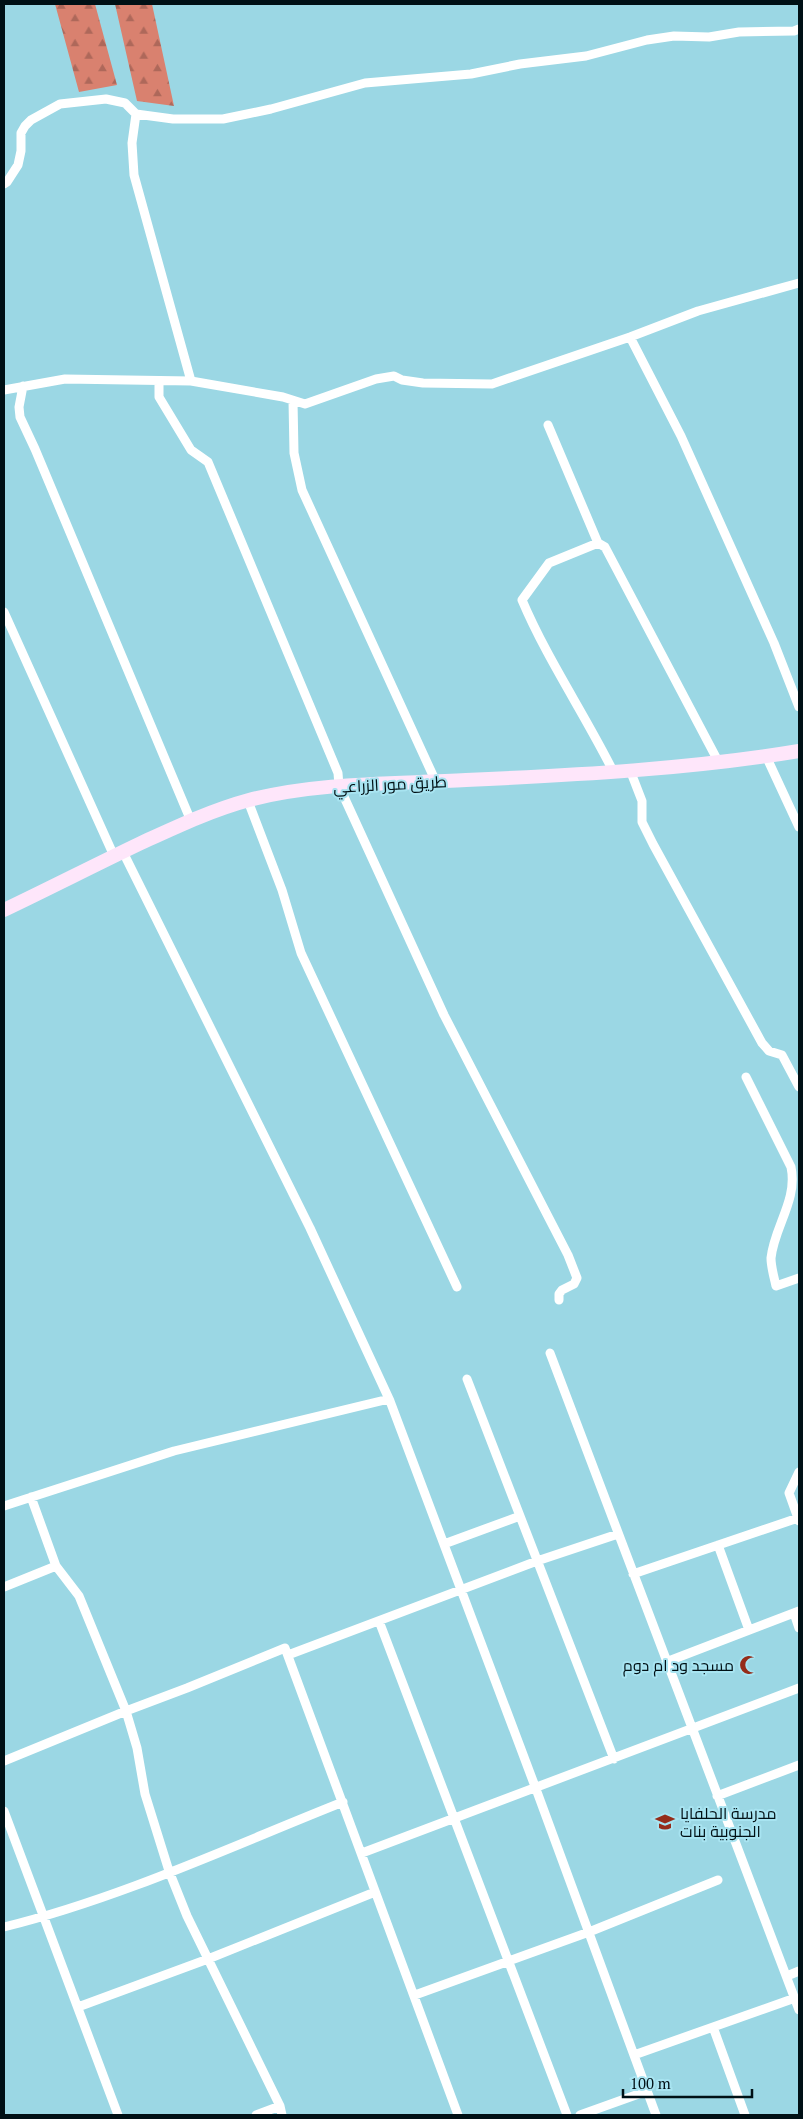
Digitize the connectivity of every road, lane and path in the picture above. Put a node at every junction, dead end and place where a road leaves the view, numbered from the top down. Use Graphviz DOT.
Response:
graph roads {
  1 [pos="799,29"];
  2 [pos="136,114"];
  3 [pos="4,184"];
  4 [pos="799,283"];
  5 [pos="630,337"];
  6 [pos="159,381"];
  7 [pos="191,382"];
  8 [pos="23,386"];
  9 [pos="4,390"];
  10 [pos="293,401"];
  11 [pos="548,425"];
  12 [pos="598,543"];
  13 [pos="4,612"];
  14 [pos="799,707"];
  15 [pos="799,751"];
  16 [pos="766,756"];
  17 [pos="718,761"];
  18 [pos="630,770"];
  19 [pos="613,771"];
  20 [pos="436,782"];
  21 [pos="339,786"];
  22 [pos="248,800"];
  23 [pos="191,821"];
  24 [pos="799,828"];
  25 [pos="118,854"];
  26 [pos="4,910"];
  27 [pos="746,1077"];
  28 [pos="799,1087"];
  29 [pos="795,1165"];
  30 [pos="799,1278"];
  31 [pos="458,1287"];
  32 [pos="559,1300"];
  33 [pos="550,1353"];
  34 [pos="467,1379"];
  35 [pos="389,1399"];
  36 [pos="799,1472"];
  37 [pos="31,1498"];
  38 [pos="4,1506"];
  39 [pos="520,1516"];
  40 [pos="799,1520"];
  41 [pos="618,1534"];
  42 [pos="444,1544"];
  43 [pos="718,1545"];
  44 [pos="538,1562"];
  45 [pos="56,1566"];
  46 [pos="633,1574"];
  47 [pos="4,1587"];
  48 [pos="461,1590"];
  49 [pos="797,1612"];
  50 [pos="378,1621"];
  51 [pos="799,1628"];
  52 [pos="749,1630"];
  53 [pos="288,1655"];
  54 [pos="666,1662"];
  55 [pos="799,1688"];
  56 [pos="126,1710"];
  57 [pos="691,1729"];
  58 [pos="614,1759"];
  59 [pos="4,1762"];
  60 [pos="799,1765"];
  61 [pos="536,1789"];
  62 [pos="717,1796"];
  63 [pos="343,1802"];
  64 [pos="4,1811"];
  65 [pos="454,1817"];
  66 [pos="362,1854"];
  67 [pos="169,1871"];
  68 [pos="718,1880"];
  69 [pos="375,1892"];
  70 [pos="43,1917"];
  71 [pos="4,1927"];
  72 [pos="589,1932"];
  73 [pos="208,1959"];
  74 [pos="510,1962"];
  75 [pos="799,1971"];
  76 [pos="787,1976"];
  77 [pos="415,1995"];
  78 [pos="795,1998"];
  79 [pos="78,2007"];
  80 [pos="799,2010"];
  81 [pos="713,2027"];
  82 [pos="634,2056"];
  83 [pos="647,2091"];
  84 [pos="281,2111"];
  85 [pos="118,2115"];
  86 [pos="256,2115"];
  87 [pos="458,2115"];
  88 [pos="568,2115"];
  89 [pos="580,2115"];
  90 [pos="656,2115"];
  91 [pos="745,2115"];
  1 -- 2 [label="street"];
  2 -- 3 [label="street"];
  2 -- 7 [label="street"];
  4 -- 5 [label="street"];
  5 -- 10 [label="street"];
  5 -- 14 [label="street"];
  6 -- 7 [label="street"];
  6 -- 8 [label="street"];
  6 -- 21 [label="street"];
  7 -- 10 [label="street"];
  8 -- 9 [label="street"];
  8 -- 23 [label="street"];
  10 -- 20 [label="street"];
  11 -- 12 [label="street"];
  12 -- 17 [label="street"];
  12 -- 19 [label="street"];
  13 -- 25 [label="street"];
  15 -- 16 [label="street, طريق مور الزراعي"];
  16 -- 17 [label="street, طريق مور الزراعي"];
  16 -- 24 [label="street"];
  17 -- 18 [label="street, طريق مور الزراعي"];
  18 -- 19 [label="street, طريق مور الزراعي"];
  18 -- 28 [label="street"];
  19 -- 20 [label="street, طريق مور الزراعي"];
  20 -- 21 [label="street, طريق مور الزراعي"];
  21 -- 22 [label="street, طريق مور الزراعي"];
  21 -- 32 [label="street"];
  22 -- 23 [label="street, طريق مور الزراعي"];
  22 -- 31 [label="street"];
  23 -- 25 [label="street, طريق مور الزراعي"];
  25 -- 26 [label="street, طريق مور الزراعي"];
  25 -- 35 [label="street"];
  27 -- 29 [label="street"];
  29 -- 30 [label="street"];
  33 -- 41 [label="street"];
  34 -- 39 [label="street"];
  35 -- 37 [label="street"];
  35 -- 42 [label="street"];
  36 -- 40 [label="street"];
  37 -- 38 [label="street"];
  37 -- 45 [label="street"];
  39 -- 42 [label="street"];
  39 -- 44 [label="street"];
  40 -- 43 [label="street"];
  41 -- 44 [label="street"];
  41 -- 46 [label="street"];
  42 -- 48 [label="street"];
  43 -- 46 [label="street"];
  43 -- 52 [label="street"];
  44 -- 48 [label="street"];
  44 -- 58 [label="street"];
  45 -- 47 [label="street"];
  45 -- 56 [label="street"];
  46 -- 54 [label="street"];
  48 -- 50 [label="street"];
  48 -- 61 [label="street"];
  49 -- 51 [label="street"];
  49 -- 52 [label="street"];
  50 -- 53 [label="street"];
  50 -- 65 [label="street"];
  52 -- 54 [label="street"];
  53 -- 56 [label="street"];
  53 -- 63 [label="street"];
  54 -- 57 [label="street"];
  55 -- 57 [label="street"];
  56 -- 59 [label="street"];
  56 -- 67 [label="street"];
  57 -- 58 [label="street"];
  57 -- 62 [label="street"];
  58 -- 61 [label="street"];
  60 -- 62 [label="street"];
  61 -- 65 [label="street"];
  61 -- 72 [label="street"];
  62 -- 76 [label="street"];
  63 -- 66 [label="street"];
  63 -- 67 [label="street"];
  64 -- 70 [label="street"];
  65 -- 66 [label="street"];
  65 -- 74 [label="street"];
  66 -- 69 [label="street"];
  67 -- 70 [label="street"];
  67 -- 73 [label="street"];
  68 -- 72 [label="street"];
  69 -- 73 [label="street"];
  69 -- 77 [label="street"];
  70 -- 71 [label="street"];
  70 -- 79 [label="street"];
  72 -- 74 [label="street"];
  72 -- 82 [label="street"];
  73 -- 79 [label="street"];
  73 -- 84 [label="street"];
  74 -- 77 [label="street"];
  74 -- 88 [label="street"];
  75 -- 76 [label="street"];
  76 -- 78 [label="street"];
  77 -- 87 [label="street"];
  78 -- 80 [label="street"];
  78 -- 81 [label="street"];
  79 -- 85 [label="street"];
  81 -- 82 [label="street"];
  81 -- 91 [label="street"];
  82 -- 83 [label="street"];
  83 -- 89 [label="street"];
  83 -- 90 [label="street"];
  84 -- 86 [label="street"];
}
